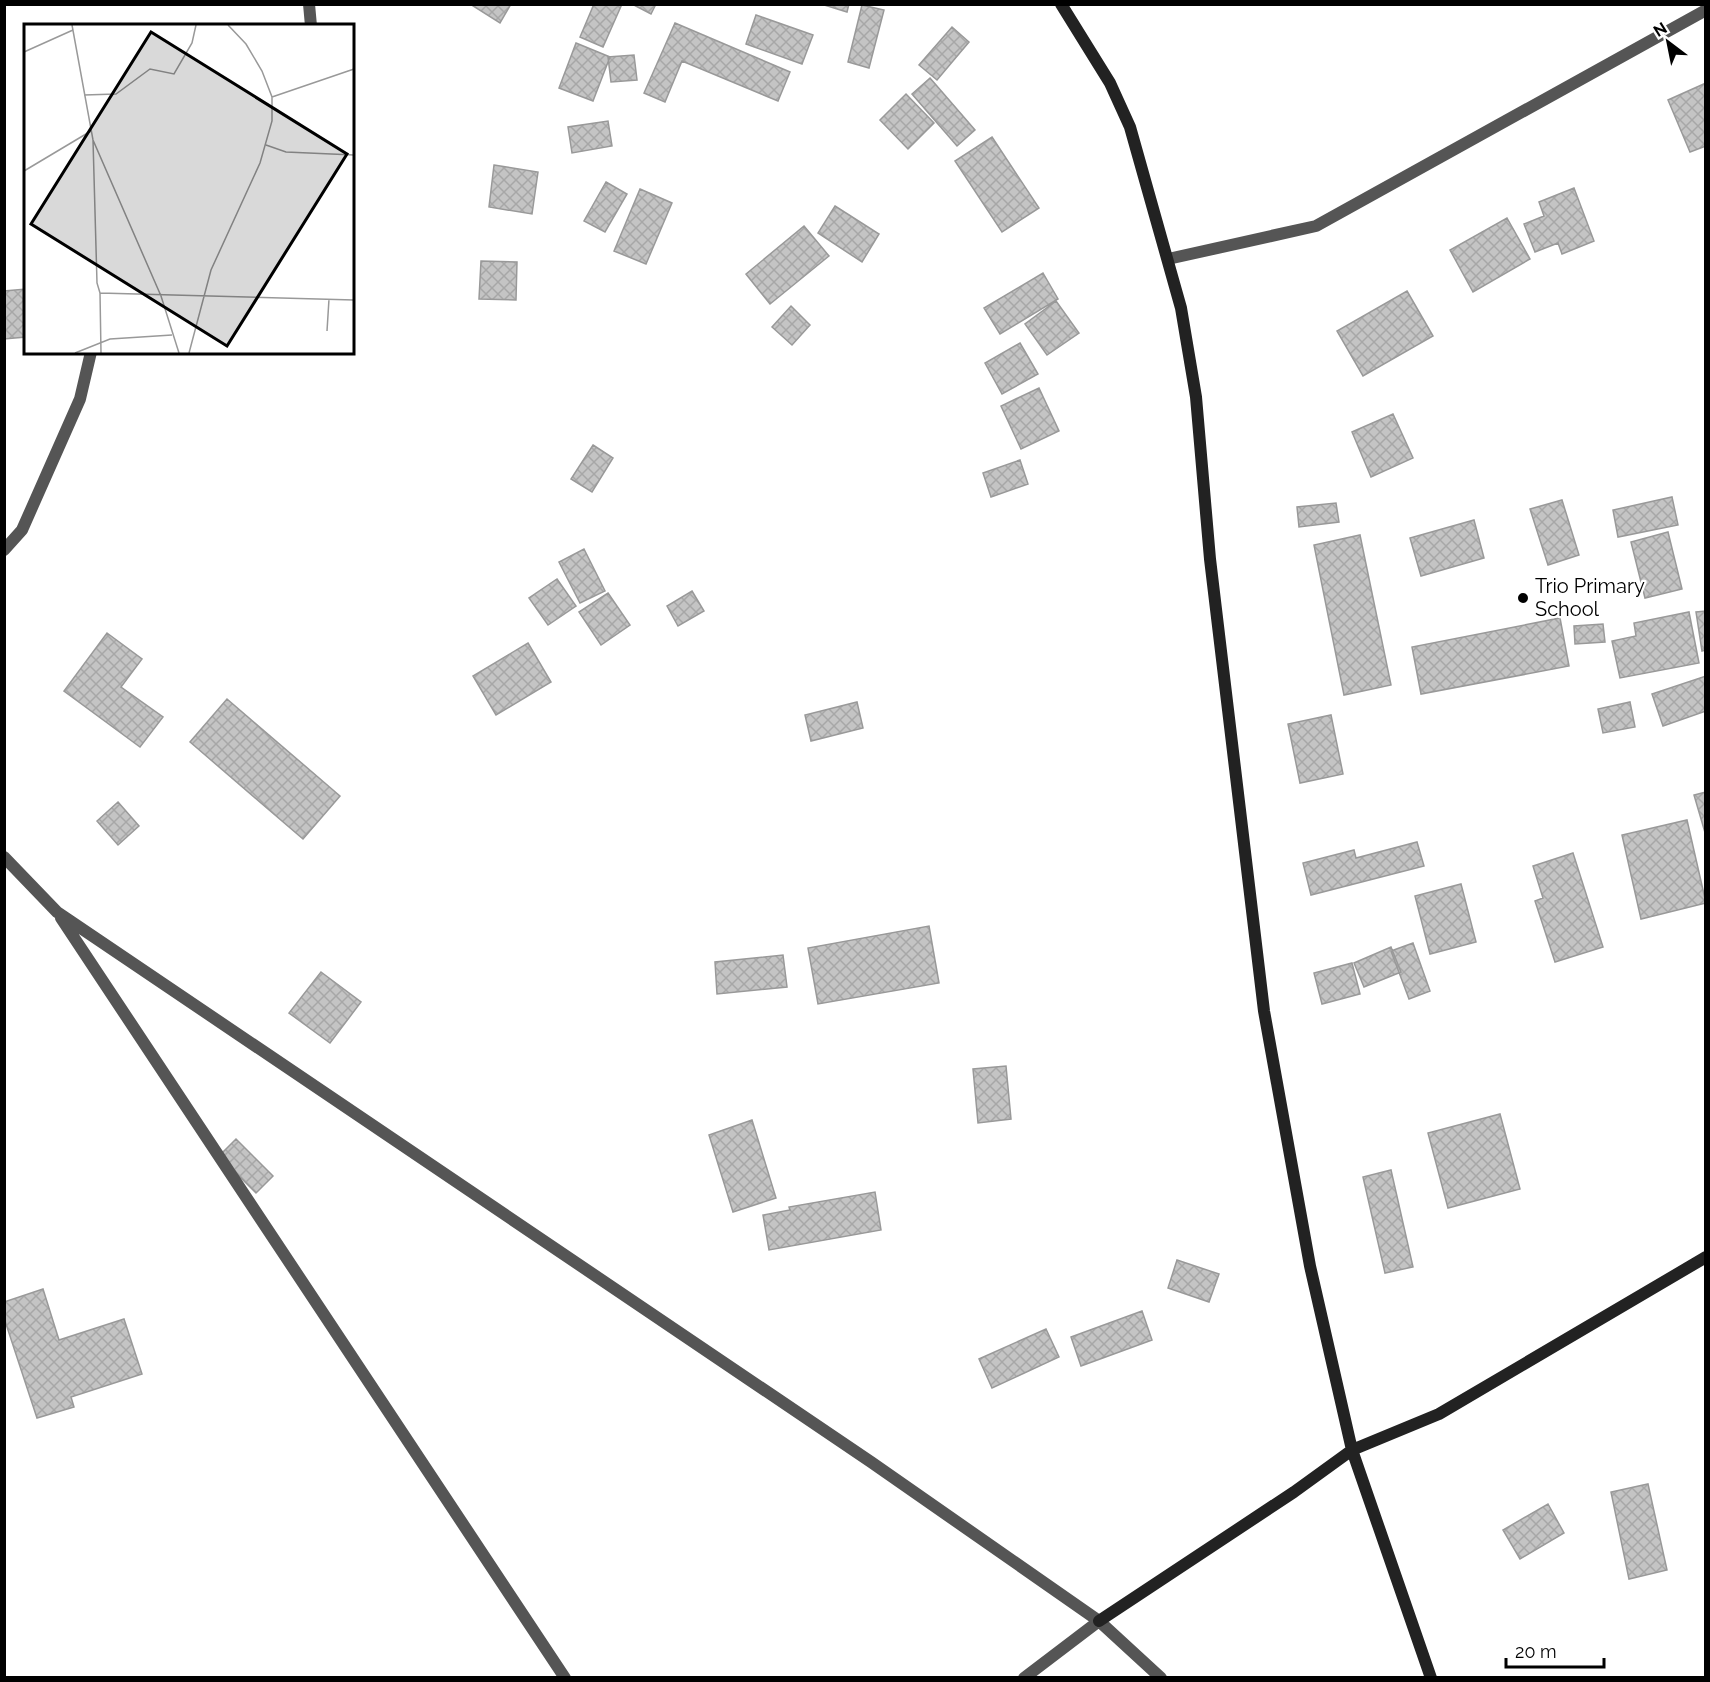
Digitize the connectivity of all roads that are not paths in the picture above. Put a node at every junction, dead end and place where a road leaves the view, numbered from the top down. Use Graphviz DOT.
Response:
graph roads {
  1 [pos="309,4"];
  2 [pos="1061,4"];
  3 [pos="1706,10"];
  4 [pos="311,24"];
  5 [pos="1168,259"];
  6 [pos="91,354"];
  7 [pos="4,550"];
  8 [pos="6,863"];
  9 [pos="57,912"];
  10 [pos="1706,1257"];
  11 [pos="1352,1450"];
  12 [pos="1099,1621"];
  13 [pos="565,1677"];
  14 [pos="1024,1677"];
  15 [pos="1161,1677"];
  16 [pos="1431,1677"];
  1 -- 4 [label="street"];
  2 -- 5 [label="main road"];
  3 -- 5 [label="street"];
  5 -- 11 [label="main road"];
  6 -- 7 [label="street"];
  8 -- 9 [label="street"];
  9 -- 12 [label="street"];
  9 -- 13 [label="street"];
  10 -- 11 [label="main road"];
  11 -- 12 [label="main road"];
  11 -- 16 [label="main road"];
  12 -- 14 [label="street"];
  12 -- 15 [label="street"];
}
